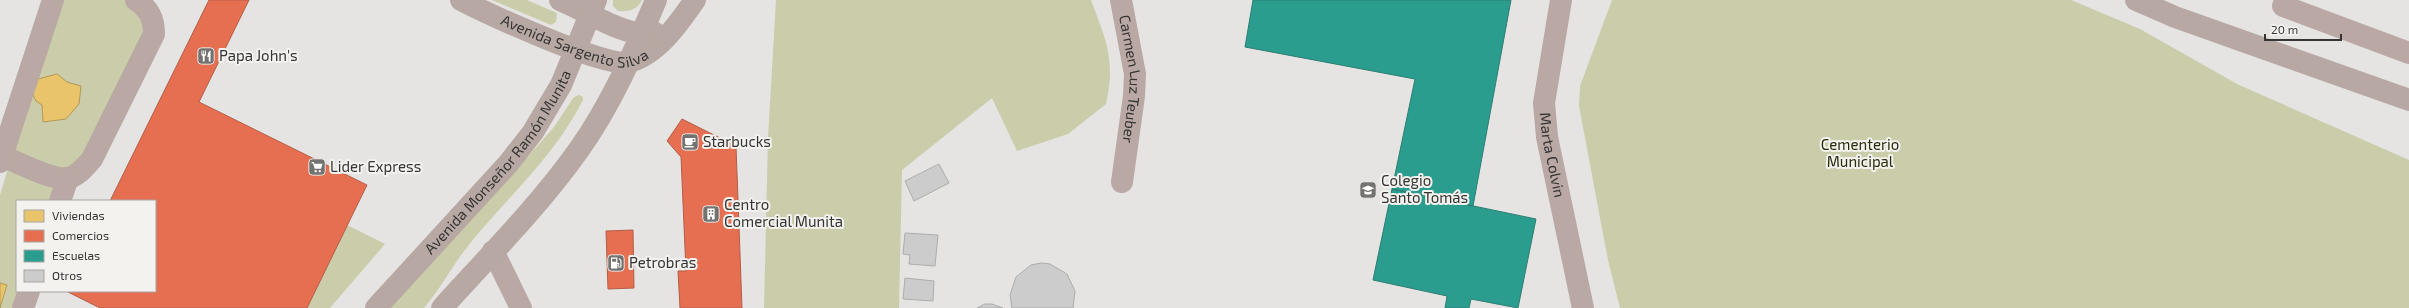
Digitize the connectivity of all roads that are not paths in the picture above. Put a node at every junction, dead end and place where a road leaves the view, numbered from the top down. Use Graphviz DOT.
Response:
graph roads {
  1 [pos="53,0"];
  2 [pos="461,0"];
  3 [pos="560,0"];
  4 [pos="656,0"];
  5 [pos="695,0"];
  6 [pos="1121,0"];
  7 [pos="1561,0"];
  8 [pos="2136,0"];
  9 [pos="141,1"];
  10 [pos="2283,6"];
  11 [pos="594,7"];
  12 [pos="680,21"];
  13 [pos="641,34"];
  14 [pos="576,50"];
  15 [pos="2409,53"];
  16 [pos="629,63"];
  17 [pos="2409,100"];
  18 [pos="1,158"];
  19 [pos="68,178"];
  20 [pos="1122,182"];
  21 [pos="60,200"];
  22 [pos="493,251"];
  23 [pos="29,292"];
  24 [pos="23,308"];
  25 [pos="376,308"];
  26 [pos="442,308"];
  27 [pos="521,308"];
  28 [pos="1583,308"];
  1 -- 18 [label="street"];
  2 -- 14 [label="main road, Avenida Sargento Silva"];
  3 -- 11 [label="main road, Avenida Sargento Silva"];
  4 -- 13 [label="main road"];
  5 -- 12 [label="main road, Avenida Sargento Silva"];
  6 -- 20 [label="street, Carmen Luz Teuber"];
  7 -- 28 [label="street, Marta Colvin"];
  8 -- 17 [label="main road"];
  9 -- 19 [label="street"];
  10 -- 15 [label="street"];
  11 -- 13 [label="main road, Avenida Sargento Silva"];
  11 -- 14 [label="main road, Avenida Monseñor Ramón Munita"];
  12 -- 13 [label="main road, Avenida Sargento Silva"];
  12 -- 16 [label="main road, Avenida Sargento Silva"];
  13 -- 16 [label="main road"];
  14 -- 16 [label="main road, Avenida Sargento Silva"];
  14 -- 25 [label="main road, Avenida Monseñor Ramón Munita"];
  16 -- 22 [label="main road"];
  18 -- 19 [label="street"];
  19 -- 21 [label="street"];
  22 -- 26 [label="main road"];
  22 -- 27 [label="street"];
  23 -- 24 [label="street"];
}
